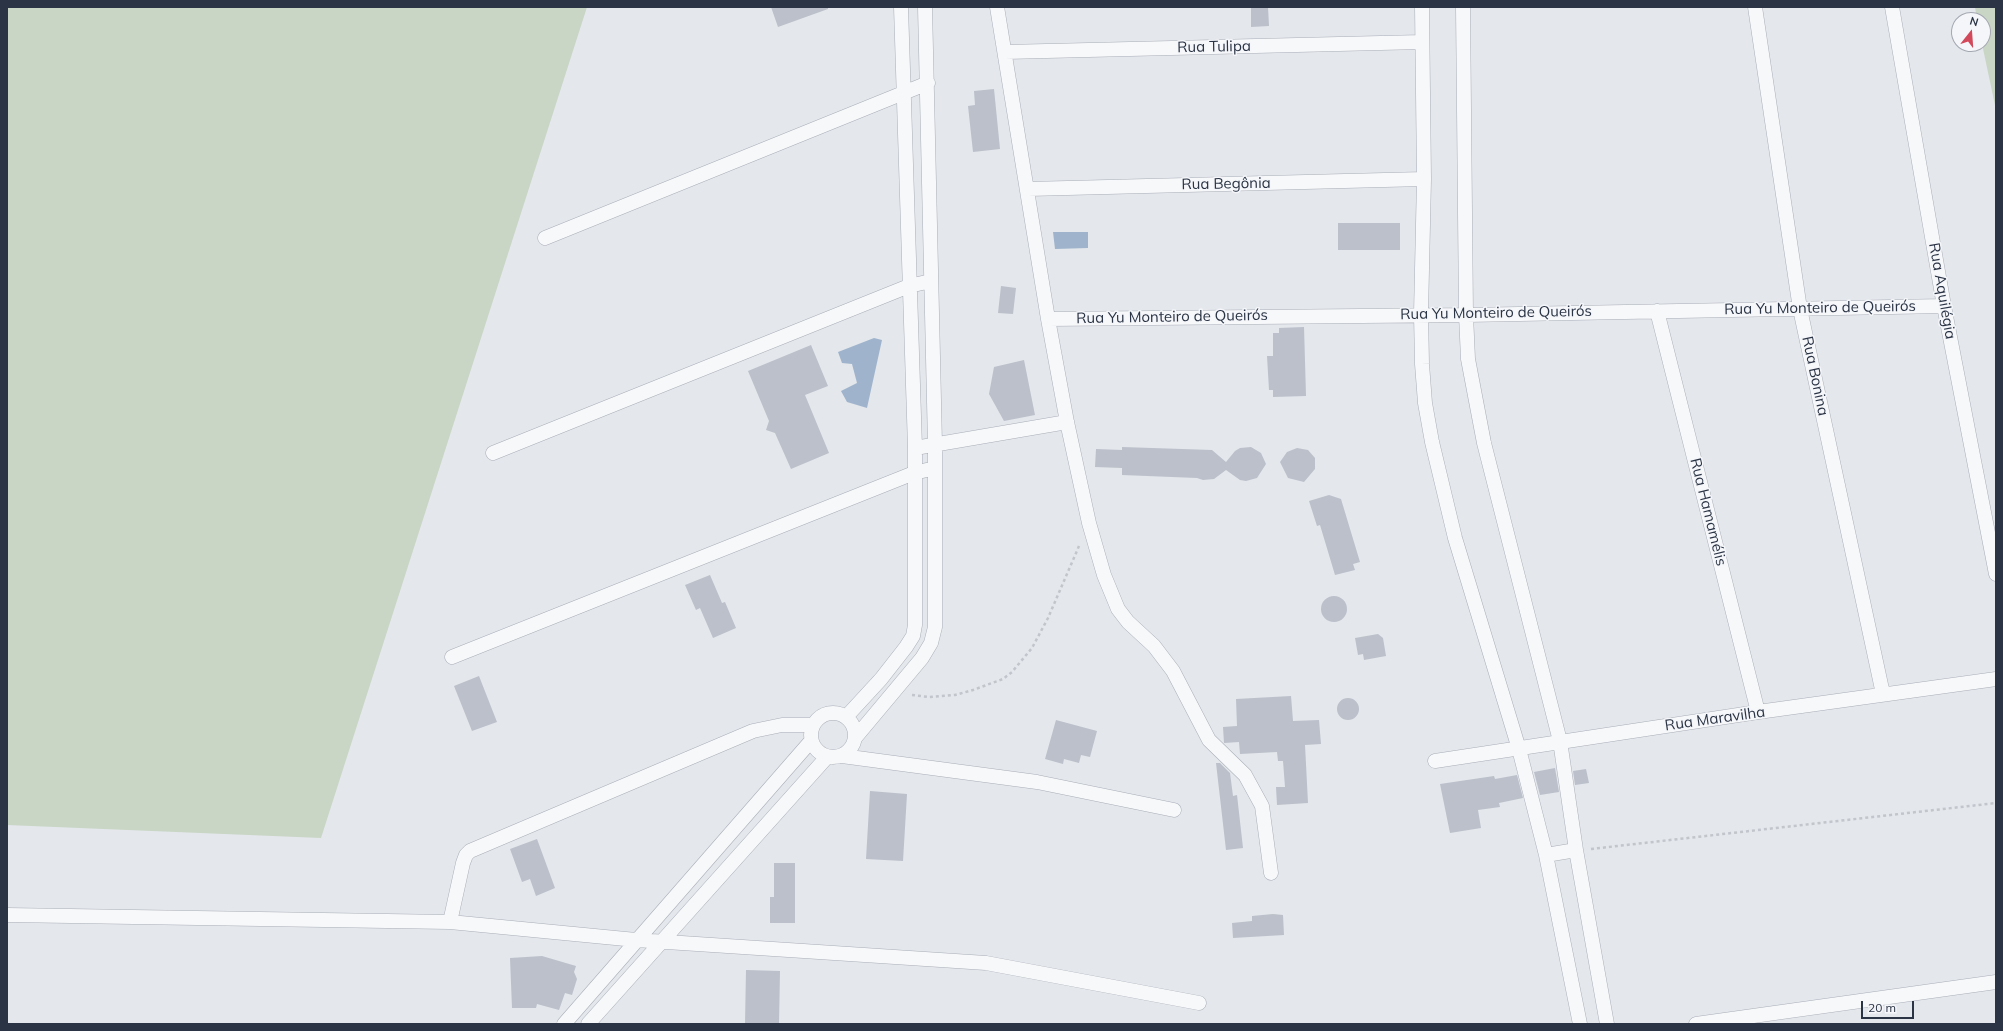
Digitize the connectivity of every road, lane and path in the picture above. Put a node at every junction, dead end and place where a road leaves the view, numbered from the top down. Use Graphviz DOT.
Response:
graph roads {
  1 [pos="901,7"];
  2 [pos="925,7"];
  3 [pos="998,7"];
  4 [pos="1422,7"];
  5 [pos="1463,7"];
  6 [pos="1755,7"];
  7 [pos="1892,7"];
  8 [pos="1422,42"];
  9 [pos="1005,52"];
  10 [pos="928,84"];
  11 [pos="902,94"];
  12 [pos="1424,179"];
  13 [pos="1028,189"];
  14 [pos="546,238"];
  15 [pos="931,281"];
  16 [pos="909,286"];
  17 [pos="1944,306"];
  18 [pos="1800,309"];
  19 [pos="1657,311"];
  20 [pos="1421,314"];
  21 [pos="1466,315"];
  22 [pos="1048,319"];
  23 [pos="1067,422"];
  24 [pos="935,444"];
  25 [pos="915,448"];
  26 [pos="493,453"];
  27 [pos="935,468"];
  28 [pos="914,473"];
  29 [pos="1089,522"];
  30 [pos="1996,574"];
  31 [pos="452,657"];
  32 [pos="1996,679"];
  33 [pos="896,692"];
  34 [pos="1883,694"];
  35 [pos="1758,712"];
  36 [pos="846,717"];
  37 [pos="812,726"];
  38 [pos="855,738"];
  39 [pos="811,741"];
  40 [pos="1560,741"];
  41 [pos="1519,748"];
  42 [pos="842,756"];
  43 [pos="827,757"];
  44 [pos="1435,761"];
  45 [pos="1996,803"];
  46 [pos="1174,810"];
  47 [pos="1576,850"];
  48 [pos="1546,855"];
  49 [pos="1271,873"];
  50 [pos="7,915"];
  51 [pos="450,922"];
  52 [pos="636,940"];
  53 [pos="663,942"];
  54 [pos="1996,982"];
  55 [pos="1199,1003"];
  56 [pos="564,1024"];
  57 [pos="588,1024"];
  58 [pos="1580,1024"];
  59 [pos="1607,1024"];
  60 [pos="1696,1024"];
  1 -- 11 [label="street"];
  2 -- 10 [label="street"];
  3 -- 9 [label="street"];
  4 -- 8 [label="street"];
  5 -- 21 [label="street"];
  6 -- 18 [label="street, Rua Bonina"];
  7 -- 17 [label="street, Rua Aquilégia"];
  8 -- 9 [label="street, Rua Tulipa"];
  8 -- 12 [label="street"];
  9 -- 13 [label="street"];
  10 -- 11 [label="street"];
  10 -- 15 [label="street"];
  11 -- 14 [label="street"];
  11 -- 16 [label="street"];
  12 -- 13 [label="street, Rua Begônia"];
  12 -- 20 [label="street"];
  13 -- 22 [label="street"];
  15 -- 16 [label="street"];
  15 -- 24 [label="street"];
  16 -- 25 [label="street"];
  16 -- 26 [label="street"];
  17 -- 18 [label="street, Rua Yu Monteiro de Queirós"];
  17 -- 30 [label="street, Rua Aquilégia"];
  18 -- 19 [label="street, Rua Yu Monteiro de Queirós"];
  18 -- 34 [label="street, Rua Bonina"];
  19 -- 21 [label="street, Rua Yu Monteiro de Queirós"];
  19 -- 35 [label="street, Rua Hamamélis"];
  20 -- 21 [label="street, Rua Yu Monteiro de Queirós"];
  20 -- 22 [label="street, Rua Yu Monteiro de Queirós"];
  20 -- 41 [label="street"];
  21 -- 40 [label="street"];
  22 -- 23 [label="street"];
  23 -- 24 [label="street"];
  23 -- 29 [label="street"];
  24 -- 25 [label="street"];
  24 -- 27 [label="street"];
  25 -- 28 [label="street"];
  27 -- 28 [label="street"];
  27 -- 33 [label="street"];
  28 -- 31 [label="street"];
  28 -- 36 [label="street"];
  29 -- 33 [label="path"];
  29 -- 49 [label="street"];
  32 -- 34 [label="street, Rua Maravilha"];
  33 -- 38 [label="street"];
  34 -- 35 [label="street, Rua Maravilha"];
  35 -- 40 [label="street, Rua Maravilha"];
  36 -- 37 [label="street"];
  36 -- 38 [label="street"];
  37 -- 39 [label="street"];
  37 -- 51 [label="street"];
  38 -- 42 [label="street"];
  39 -- 43 [label="street"];
  39 -- 52 [label="street"];
  40 -- 41 [label="street, Rua Maravilha"];
  40 -- 47 [label="street"];
  41 -- 44 [label="street, Rua Maravilha"];
  41 -- 48 [label="street"];
  42 -- 43 [label="street"];
  42 -- 46 [label="street"];
  43 -- 53 [label="street"];
  45 -- 47 [label="path"];
  47 -- 48 [label="street"];
  47 -- 59 [label="street"];
  48 -- 58 [label="street"];
  50 -- 51 [label="street"];
  51 -- 52 [label="street"];
  52 -- 53 [label="street"];
  52 -- 56 [label="street"];
  53 -- 55 [label="street"];
  53 -- 57 [label="street"];
  54 -- 60 [label="street"];
}
